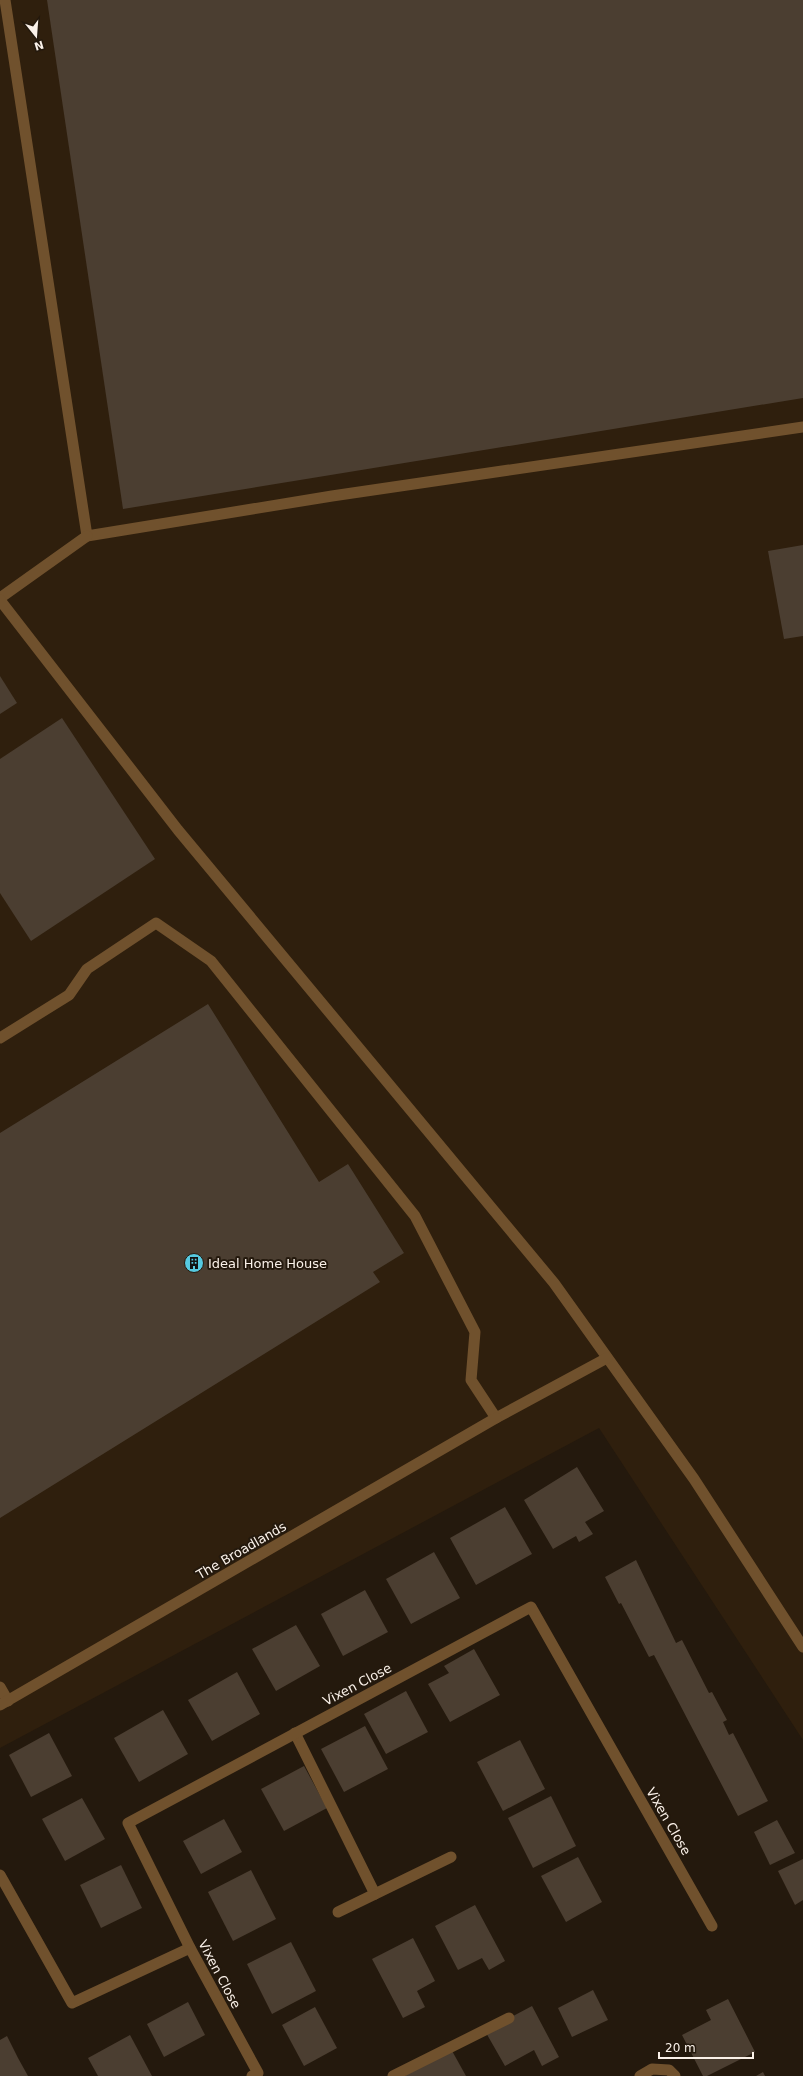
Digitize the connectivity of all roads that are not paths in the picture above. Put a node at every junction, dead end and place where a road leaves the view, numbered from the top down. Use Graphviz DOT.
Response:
graph roads {
  1 [pos="5,0"];
  2 [pos="803,427"];
  3 [pos="87,536"];
  4 [pos="0,599"];
  5 [pos="0,1038"];
  6 [pos="607,1358"];
  7 [pos="496,1418"];
  8 [pos="803,1647"];
  9 [pos="0,1687"];
  10 [pos="4,1703"];
  11 [pos="295,1733"];
  12 [pos="451,1857"];
  13 [pos="0,1875"];
  14 [pos="375,1894"];
  15 [pos="338,1912"];
  16 [pos="712,1926"];
  17 [pos="190,1948"];
  18 [pos="509,2018"];
  19 [pos="257,2075"];
  20 [pos="393,2076"];
  21 [pos="640,2076"];
  22 [pos="675,2076"];
  1 -- 3 [label="street"];
  2 -- 3 [label="street"];
  3 -- 4 [label="street"];
  4 -- 6 [label="street"];
  5 -- 7 [label="street"];
  6 -- 7 [label="street, The Broadlands"];
  6 -- 8 [label="street"];
  7 -- 10 [label="street, The Broadlands"];
  9 -- 10 [label="street"];
  11 -- 14 [label="street"];
  11 -- 16 [label="street, Vixen Close"];
  11 -- 17 [label="street, Vixen Close"];
  12 -- 14 [label="street"];
  13 -- 17 [label="street"];
  14 -- 15 [label="street"];
  17 -- 19 [label="street, Vixen Close"];
  18 -- 20 [label="street"];
  21 -- 22 [label="street"];
}
